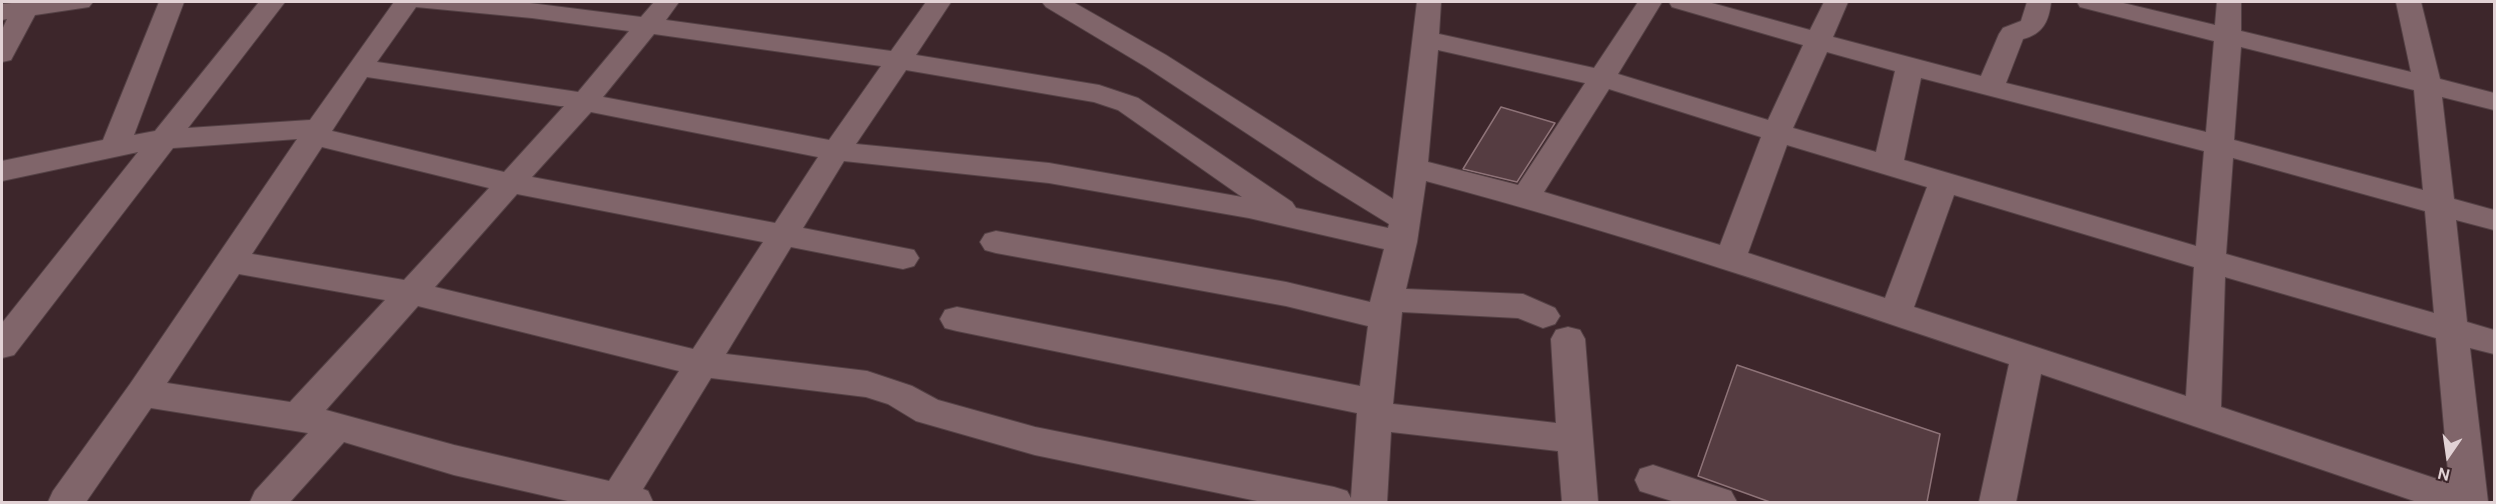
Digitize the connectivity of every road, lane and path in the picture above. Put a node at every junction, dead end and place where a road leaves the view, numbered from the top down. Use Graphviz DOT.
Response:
graph roads {
  1 [pos="80,2"];
  2 [pos="171,2"];
  3 [pos="272,2"];
  4 [pos="407,2"];
  5 [pos="425,2"];
  6 [pos="667,2"];
  7 [pos="939,2"];
  8 [pos="1055,2"];
  9 [pos="1429,2"];
  10 [pos="1650,2"];
  11 [pos="1681,2"];
  12 [pos="1836,2"];
  13 [pos="2039,2"];
  14 [pos="2089,2"];
  15 [pos="2229,2"];
  16 [pos="2409,2"];
  17 [pos="14,10"];
  18 [pos="647,25"];
  19 [pos="2228,37"];
  20 [pos="1425,39"];
  21 [pos="1819,39"];
  22 [pos="2,54"];
  23 [pos="899,60"];
  24 [pos="1910,67"];
  25 [pos="360,68"];
  26 [pos="1602,78"];
  27 [pos="2427,84"];
  28 [pos="1990,87"];
  29 [pos="585,101"];
  30 [pos="2494,101"];
  31 [pos="317,132"];
  32 [pos="1777,132"];
  33 [pos="164,139"];
  34 [pos="2219,145"];
  35 [pos="115,147"];
  36 [pos="836,151"];
  37 [pos="1888,165"];
  38 [pos="1413,168"];
  39 [pos="2,171"];
  40 [pos="1944,182"];
  41 [pos="510,183"];
  42 [pos="1526,197"];
  43 [pos="2439,204"];
  44 [pos="1294,218"];
  45 [pos="2494,220"];
  46 [pos="1403,230"];
  47 [pos="782,235"];
  48 [pos="996,242"];
  49 [pos="903,258"];
  50 [pos="1730,259"];
  51 [pos="228,261"];
  52 [pos="2210,261"];
  53 [pos="411,293"];
  54 [pos="1386,309"];
  55 [pos="1895,313"];
  56 [pos="957,319"];
  57 [pos="2452,330"];
  58 [pos="2494,342"];
  59 [pos="2,346"];
  60 [pos="2028,357"];
  61 [pos="702,364"];
  62 [pos="142,393"];
  63 [pos="1375,409"];
  64 [pos="2203,415"];
  65 [pos="298,417"];
  66 [pos="337,426"];
  67 [pos="1576,439"];
  68 [pos="1653,480"];
  69 [pos="622,501"];
  70 [pos="66,502"];
  71 [pos="268,502"];
  72 [pos="1334,502"];
  73 [pos="1370,502"];
  74 [pos="1580,502"];
  75 [pos="1718,502"];
  76 [pos="1997,502"];
  77 [pos="2460,502"];
  78 [pos="2469,502"];
  1 -- 17 [label="street"];
  2 -- 35 [label="street"];
  3 -- 33 [label="street"];
  4 -- 25 [label="street"];
  5 -- 18 [label="street"];
  6 -- 18 [label="street"];
  7 -- 23 [label="street"];
  8 -- 46 [label="street"];
  9 -- 20 [label="street"];
  10 -- 26 [label="street"];
  11 -- 21 [label="street"];
  12 -- 21 [label="street"];
  13 -- 28 [label="street"];
  14 -- 19 [label="street"];
  15 -- 19 [label="street"];
  16 -- 27 [label="street"];
  17 -- 22 [label="street"];
  18 -- 23 [label="street"];
  18 -- 29 [label="street"];
  19 -- 27 [label="street"];
  19 -- 34 [label="street"];
  20 -- 26 [label="street"];
  20 -- 38 [label="street"];
  21 -- 24 [label="street"];
  21 -- 32 [label="street"];
  23 -- 36 [label="street"];
  23 -- 44 [label="street"];
  24 -- 28 [label="street"];
  24 -- 37 [label="street"];
  25 -- 29 [label="street"];
  25 -- 31 [label="street"];
  26 -- 32 [label="street"];
  26 -- 42 [label="street"];
  27 -- 30 [label="street"];
  27 -- 43 [label="street"];
  28 -- 34 [label="street"];
  29 -- 36 [label="street"];
  29 -- 41 [label="street"];
  31 -- 33 [label="street"];
  31 -- 41 [label="street"];
  31 -- 51 [label="street"];
  32 -- 37 [label="street"];
  32 -- 50 [label="street"];
  33 -- 35 [label="street"];
  33 -- 59 [label="street"];
  34 -- 43 [label="street"];
  34 -- 52 [label="street"];
  35 -- 39 [label="street"];
  36 -- 44 [label="street"];
  36 -- 47 [label="street"];
  37 -- 40 [label="street"];
  38 -- 42 [label="street"];
  38 -- 46 [label="street"];
  40 -- 52 [label="street"];
  40 -- 55 [label="street"];
  41 -- 47 [label="street"];
  41 -- 53 [label="street"];
  42 -- 50 [label="street"];
  43 -- 45 [label="street"];
  43 -- 57 [label="street"];
  44 -- 46 [label="street"];
  46 -- 54 [label="street"];
  47 -- 49 [label="street"];
  47 -- 61 [label="street"];
  48 -- 54 [label="street"];
  50 -- 55 [label="street"];
  51 -- 53 [label="street"];
  51 -- 62 [label="street"];
  52 -- 57 [label="street"];
  52 -- 64 [label="street"];
  53 -- 61 [label="street"];
  53 -- 65 [label="street"];
  54 -- 63 [label="street"];
  54 -- 67 [label="street"];
  55 -- 60 [label="street"];
  56 -- 63 [label="street"];
  57 -- 58 [label="street"];
  57 -- 78 [label="street"];
  60 -- 64 [label="street"];
  60 -- 76 [label="street"];
  61 -- 69 [label="street"];
  61 -- 72 [label="street"];
  62 -- 65 [label="street"];
  62 -- 70 [label="street"];
  63 -- 67 [label="street"];
  63 -- 73 [label="street"];
  64 -- 77 [label="street"];
  65 -- 66 [label="street"];
  66 -- 69 [label="street"];
  66 -- 71 [label="street"];
  67 -- 74 [label="street"];
  68 -- 75 [label="street"];
}
